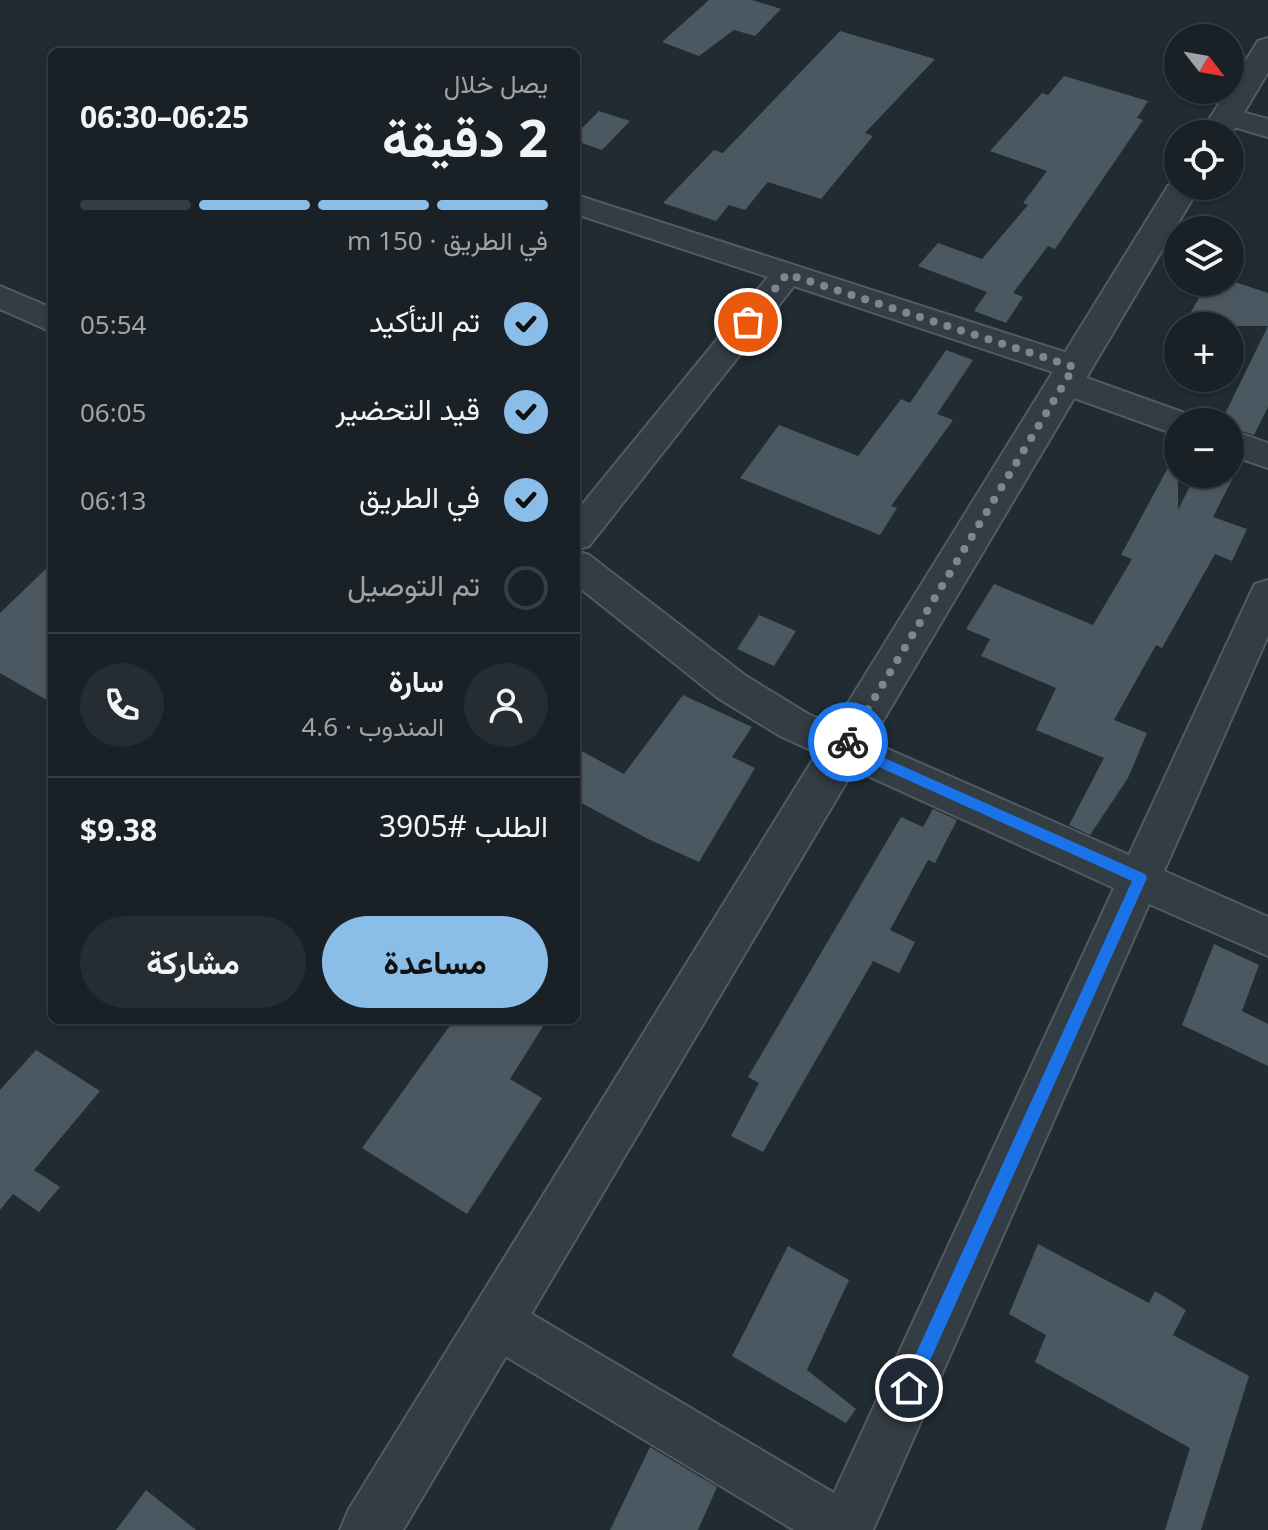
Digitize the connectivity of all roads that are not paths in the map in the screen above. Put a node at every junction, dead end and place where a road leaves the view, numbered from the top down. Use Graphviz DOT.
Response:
graph roads {
  1 [pos="1268,47"];
  2 [pos="1224,120"];
  3 [pos="1244,126"];
  4 [pos="1268,128"];
  5 [pos="1175,200"];
  6 [pos="580,205"];
  7 [pos="787,274"];
  8 [pos="0,296"];
  9 [pos="48,319"];
  10 [pos="1069,374"];
  11 [pos="1164,417"];
  12 [pos="1244,447"];
  13 [pos="1268,456"];
  14 [pos="580,532"];
  15 [pos="580,568"];
  16 [pos="1268,594"];
  17 [pos="1259,638"];
  18 [pos="845,746"];
  19 [pos="1140,878"];
  20 [pos="1268,937"];
  21 [pos="495,1321"];
  22 [pos="370,1530"];
  1 -- 2 [label="street"];
  3 -- 4 [label="street"];
  5 -- 10 [label="street"];
  6 -- 7 [label="street"];
  7 -- 10 [label="street"];
  7 -- 14 [label="street"];
  8 -- 9 [label="street"];
  10 -- 11 [label="street"];
  10 -- 18 [label="street"];
  12 -- 13 [label="street"];
  15 -- 18 [label="street"];
  16 -- 17 [label="street"];
  17 -- 19 [label="street"];
  18 -- 19 [label="street"];
  18 -- 21 [label="street"];
  19 -- 20 [label="street"];
  19 -- 21 [label="street"];
  21 -- 22 [label="street"];
}
